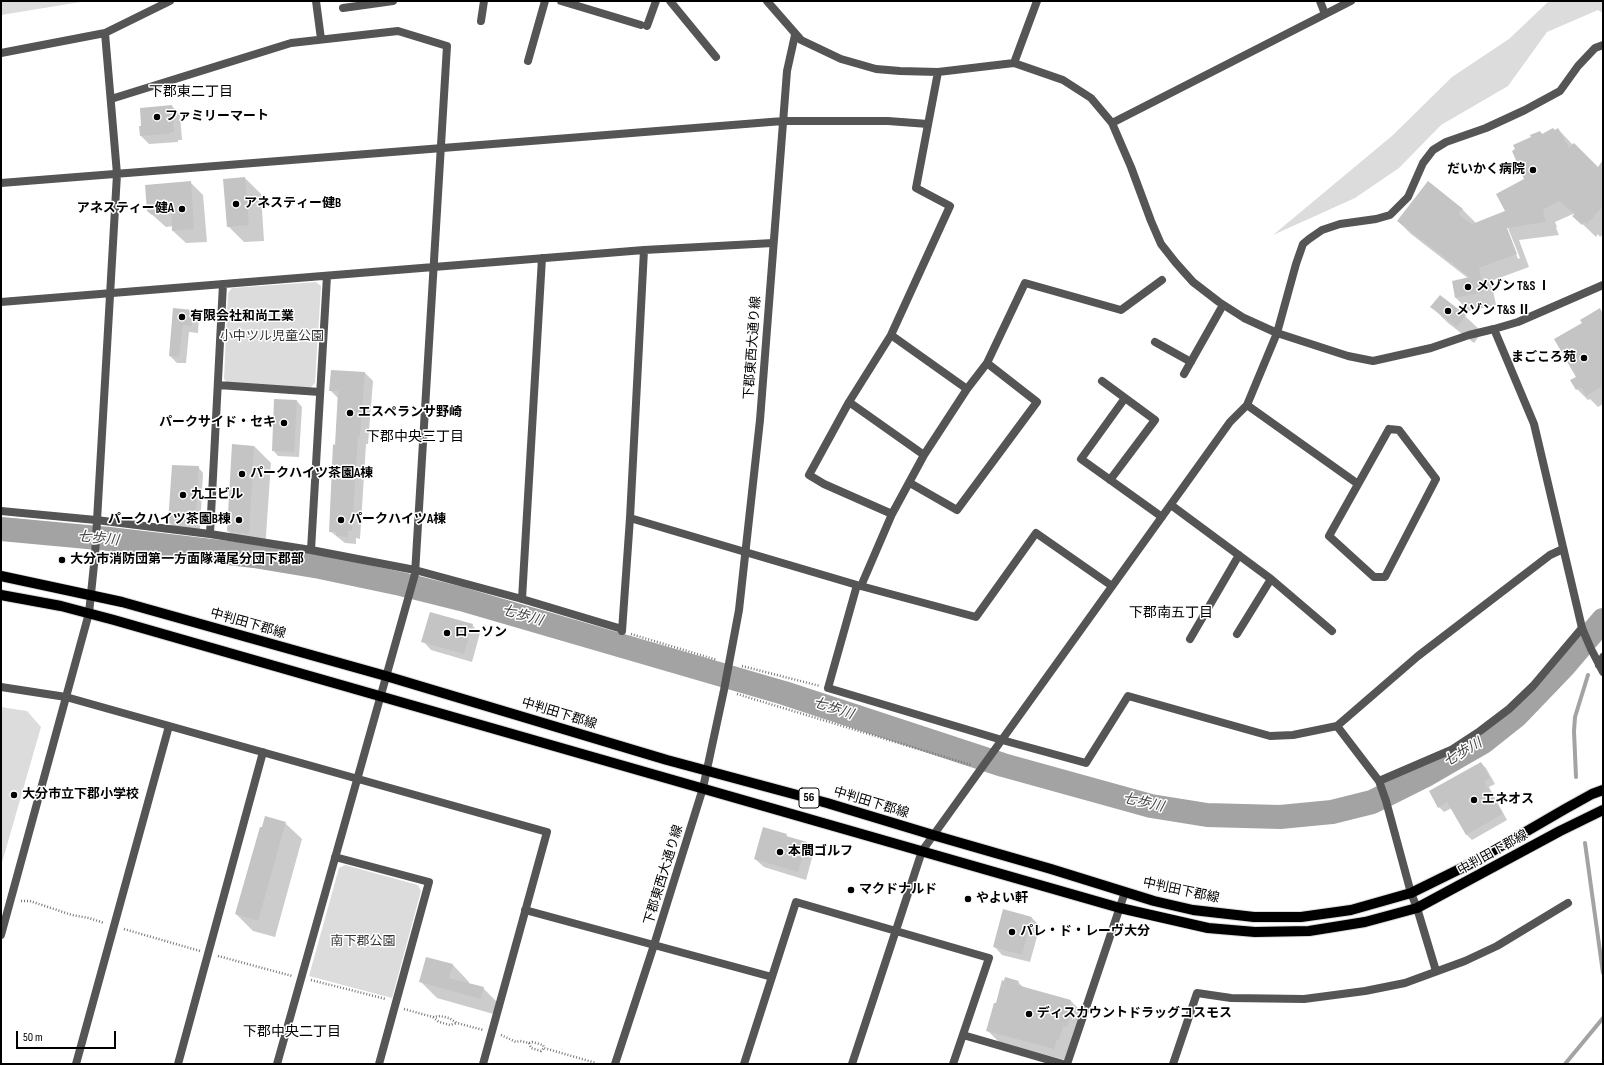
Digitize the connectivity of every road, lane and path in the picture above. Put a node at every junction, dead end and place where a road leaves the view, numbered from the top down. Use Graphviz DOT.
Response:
graph roads {
  1 [pos="170,1"];
  2 [pos="316,1"];
  3 [pos="393,1"];
  4 [pos="484,1"];
  5 [pos="545,1"];
  6 [pos="561,1"];
  7 [pos="656,1"];
  8 [pos="670,1"];
  9 [pos="767,1"];
  10 [pos="1037,1"];
  11 [pos="1320,1"];
  12 [pos="1351,1"];
  13 [pos="342,8"];
  14 [pos="1325,14"];
  15 [pos="481,21"];
  16 [pos="105,33"];
  17 [pos="794,35"];
  18 [pos="321,39"];
  19 [pos="1603,45"];
  20 [pos="1,52"];
  21 [pos="716,57"];
  22 [pos="528,62"];
  23 [pos="1014,62"];
  24 [pos="938,72"];
  25 [pos="111,99"];
  26 [pos="783,121"];
  27 [pos="1112,123"];
  28 [pos="928,124"];
  29 [pos="441,147"];
  30 [pos="117,174"];
  31 [pos="1,183"];
  32 [pos="773,243"];
  33 [pos="644,250"];
  34 [pos="542,258"];
  35 [pos="434,267"];
  36 [pos="327,276"];
  37 [pos="1162,280"];
  38 [pos="223,284"];
  39 [pos="1603,285"];
  40 [pos="110,293"];
  41 [pos="1,302"];
  42 [pos="1223,305"];
  43 [pos="1,309"];
  44 [pos="1494,329"];
  45 [pos="1276,333"];
  46 [pos="891,335"];
  47 [pos="1155,342"];
  48 [pos="1191,362"];
  49 [pos="987,363"];
  50 [pos="1184,374"];
  51 [pos="1102,381"];
  52 [pos="218,385"];
  53 [pos="967,389"];
  54 [pos="320,392"];
  55 [pos="1125,398"];
  56 [pos="849,402"];
  57 [pos="1247,405"];
  58 [pos="924,455"];
  59 [pos="1110,480"];
  60 [pos="910,483"];
  61 [pos="1358,484"];
  62 [pos="1171,505"];
  63 [pos="1,511"];
  64 [pos="892,514"];
  65 [pos="1162,517"];
  66 [pos="630,518"];
  67 [pos="96,522"];
  68 [pos="210,534"];
  69 [pos="1563,549"];
  70 [pos="311,550"];
  71 [pos="746,552"];
  72 [pos="1239,555"];
  73 [pos="415,572"];
  74 [pos="1,576"];
  75 [pos="1271,579"];
  76 [pos="859,586"];
  77 [pos="1112,586"];
  78 [pos="1,595"];
  79 [pos="91,595"];
  80 [pos="522,599"];
  81 [pos="90,613"];
  82 [pos="1582,629"];
  83 [pos="622,630"];
  84 [pos="1332,631"];
  85 [pos="1237,634"];
  86 [pos="1190,639"];
  87 [pos="1603,657"];
  88 [pos="717,660"];
  89 [pos="742,666"];
  90 [pos="1601,668"];
  91 [pos="386,676"];
  92 [pos="1,687"];
  93 [pos="828,688"];
  94 [pos="737,694"];
  95 [pos="380,696"];
  96 [pos="66,697"];
  97 [pos="169,726"];
  98 [pos="1337,726"];
  99 [pos="1000,742"];
  100 [pos="263,752"];
  101 [pos="982,767"];
  102 [pos="707,771"];
  103 [pos="357,778"];
  104 [pos="1380,784"];
  105 [pos="703,788"];
  106 [pos="1603,790"];
  107 [pos="1603,810"];
  108 [pos="933,835"];
  109 [pos="922,851"];
  110 [pos="335,857"];
  111 [pos="1125,892"];
  112 [pos="1411,893"];
  113 [pos="20,900"];
  114 [pos="1568,903"];
  115 [pos="1120,908"];
  116 [pos="1417,908"];
  117 [pos="525,910"];
  118 [pos="109,925"];
  119 [pos="120,928"];
  120 [pos="895,931"];
  121 [pos="1,935"];
  122 [pos="654,945"];
  123 [pos="202,952"];
  124 [pos="214,955"];
  125 [pos="1436,971"];
  126 [pos="297,977"];
  127 [pos="772,977"];
  128 [pos="307,979"];
  129 [pos="392,1001"];
  130 [pos="402,1008"];
  131 [pos="433,1017"];
  132 [pos="457,1024"];
  133 [pos="487,1032"];
  134 [pos="497,1035"];
  135 [pos="963,1035"];
  136 [pos="529,1043"];
  137 [pos="544,1048"];
  138 [pos="596,1063"];
  139 [pos="76,1064"];
  140 [pos="178,1064"];
  141 [pos="277,1064"];
  142 [pos="379,1064"];
  143 [pos="483,1064"];
  144 [pos="615,1064"];
  145 [pos="744,1064"];
  146 [pos="852,1064"];
  147 [pos="953,1064"];
  148 [pos="1063,1064"];
  149 [pos="1067,1064"];
  150 [pos="1173,1064"];
  1 -- 16 [label="street"];
  2 -- 18 [label="street"];
  3 -- 13 [label="street"];
  4 -- 15 [label="street"];
  5 -- 22 [label="street"];
  6 -- 7 [label="street"];
  8 -- 21 [label="street"];
  9 -- 17 [label="street"];
  10 -- 23 [label="street"];
  11 -- 14 [label="street"];
  12 -- 14 [label="street"];
  14 -- 27 [label="street"];
  16 -- 20 [label="street"];
  16 -- 25 [label="street"];
  17 -- 24 [label="street"];
  17 -- 26 [label="street, 下郡東西大通り線"];
  18 -- 25 [label="street"];
  18 -- 29 [label="street"];
  19 -- 45 [label="street"];
  23 -- 24 [label="street"];
  23 -- 27 [label="street"];
  24 -- 28 [label="street"];
  25 -- 30 [label="street"];
  26 -- 28 [label="street"];
  26 -- 29 [label="street"];
  26 -- 32 [label="street, 下郡東西大通り線"];
  27 -- 42 [label="street"];
  28 -- 46 [label="street"];
  29 -- 30 [label="street"];
  29 -- 35 [label="street"];
  30 -- 31 [label="street"];
  30 -- 40 [label="street"];
  32 -- 33 [label="street"];
  32 -- 71 [label="street, 下郡東西大通り線"];
  33 -- 34 [label="street"];
  33 -- 66 [label="street"];
  34 -- 35 [label="street"];
  34 -- 80 [label="street"];
  35 -- 36 [label="street"];
  35 -- 73 [label="street"];
  36 -- 38 [label="street"];
  36 -- 54 [label="street"];
  37 -- 49 [label="street"];
  38 -- 40 [label="street"];
  38 -- 52 [label="street"];
  39 -- 44 [label="street"];
  40 -- 41 [label="street"];
  40 -- 67 [label="street"];
  41 -- 43 [label="street"];
  42 -- 45 [label="street"];
  42 -- 48 [label="street"];
  44 -- 45 [label="street"];
  44 -- 69 [label="street"];
  45 -- 57 [label="street"];
  46 -- 53 [label="street"];
  46 -- 56 [label="street"];
  47 -- 48 [label="street"];
  48 -- 50 [label="street"];
  49 -- 53 [label="street"];
  49 -- 60 [label="street"];
  51 -- 55 [label="street"];
  52 -- 54 [label="street"];
  52 -- 68 [label="street"];
  53 -- 58 [label="street"];
  54 -- 70 [label="street"];
  55 -- 59 [label="street"];
  55 -- 59 [label="street"];
  56 -- 58 [label="street"];
  56 -- 64 [label="street"];
  57 -- 61 [label="street"];
  57 -- 62 [label="street"];
  58 -- 60 [label="street"];
  59 -- 65 [label="street"];
  60 -- 64 [label="street"];
  61 -- 61 [label="street"];
  62 -- 65 [label="street"];
  62 -- 72 [label="street"];
  63 -- 67 [label="street"];
  64 -- 76 [label="street"];
  65 -- 77 [label="street"];
  66 -- 71 [label="street"];
  66 -- 83 [label="street"];
  67 -- 68 [label="street"];
  67 -- 79 [label="street"];
  68 -- 70 [label="street"];
  69 -- 82 [label="street"];
  69 -- 98 [label="street"];
  70 -- 73 [label="street"];
  71 -- 76 [label="street"];
  71 -- 102 [label="street, 下郡東西大通り線"];
  72 -- 75 [label="street"];
  72 -- 86 [label="street"];
  73 -- 80 [label="street"];
  73 -- 91 [label="street"];
  74 -- 79 [label="main road, 中判田下郡線 / 56"];
  75 -- 84 [label="street"];
  75 -- 85 [label="street"];
  76 -- 77 [label="street"];
  76 -- 93 [label="street"];
  77 -- 99 [label="street"];
  78 -- 81 [label="main road, 中判田下郡線 / 56"];
  79 -- 81 [label="street"];
  79 -- 91 [label="main road, 中判田下郡線 / 56"];
  80 -- 83 [label="street"];
  81 -- 95 [label="main road, 中判田下郡線 / 56"];
  81 -- 96 [label="street"];
  82 -- 90 [label="street"];
  82 -- 104 [label="street"];
  83 -- 88 [label="path"];
  87 -- 90 [label="street"];
  89 -- 93 [label="path"];
  91 -- 95 [label="street"];
  91 -- 102 [label="main road, 中判田下郡線 / 56"];
  92 -- 96 [label="street"];
  93 -- 99 [label="street"];
  94 -- 101 [label="path"];
  95 -- 103 [label="street"];
  95 -- 105 [label="main road, 中判田下郡線 / 56"];
  96 -- 97 [label="street"];
  96 -- 121 [label="street"];
  97 -- 100 [label="street"];
  97 -- 139 [label="street"];
  98 -- 99 [label="street"];
  98 -- 104 [label="street"];
  99 -- 101 [label="street"];
  100 -- 103 [label="street"];
  100 -- 140 [label="street"];
  101 -- 108 [label="street"];
  102 -- 105 [label="street, 下郡東西大通り線"];
  102 -- 108 [label="main road, 中判田下郡線 / 56"];
  103 -- 110 [label="street"];
  103 -- 117 [label="street"];
  104 -- 112 [label="street"];
  105 -- 109 [label="main road, 中判田下郡線 / 56"];
  105 -- 122 [label="street, 下郡東西大通り線"];
  106 -- 112 [label="main road, 中判田下郡線 / 56"];
  107 -- 116 [label="main road, 中判田下郡線 / 56"];
  108 -- 109 [label="street"];
  108 -- 111 [label="main road, 中判田下郡線 / 56"];
  109 -- 115 [label="main road, 中判田下郡線 / 56"];
  109 -- 120 [label="street"];
  110 -- 141 [label="street"];
  110 -- 142 [label="street"];
  111 -- 112 [label="main road, 中判田下郡線 / 56"];
  111 -- 115 [label="street"];
  112 -- 116 [label="street"];
  113 -- 118 [label="path"];
  114 -- 125 [label="street"];
  115 -- 116 [label="main road, 中判田下郡線 / 56"];
  115 -- 149 [label="street"];
  116 -- 125 [label="street"];
  117 -- 122 [label="street"];
  117 -- 143 [label="street"];
  119 -- 123 [label="path"];
  120 -- 127 [label="street"];
  120 -- 135 [label="street"];
  120 -- 146 [label="street"];
  122 -- 127 [label="street"];
  122 -- 144 [label="street, 下郡東西大通り線"];
  124 -- 126 [label="path"];
  125 -- 150 [label="street"];
  127 -- 145 [label="street"];
  128 -- 129 [label="path"];
  130 -- 131 [label="path"];
  131 -- 132 [label="path"];
  131 -- 132 [label="path"];
  132 -- 133 [label="path"];
  134 -- 136 [label="path"];
  135 -- 147 [label="street"];
  135 -- 148 [label="street"];
  136 -- 137 [label="path"];
  136 -- 137 [label="path"];
  137 -- 138 [label="path"];
}
